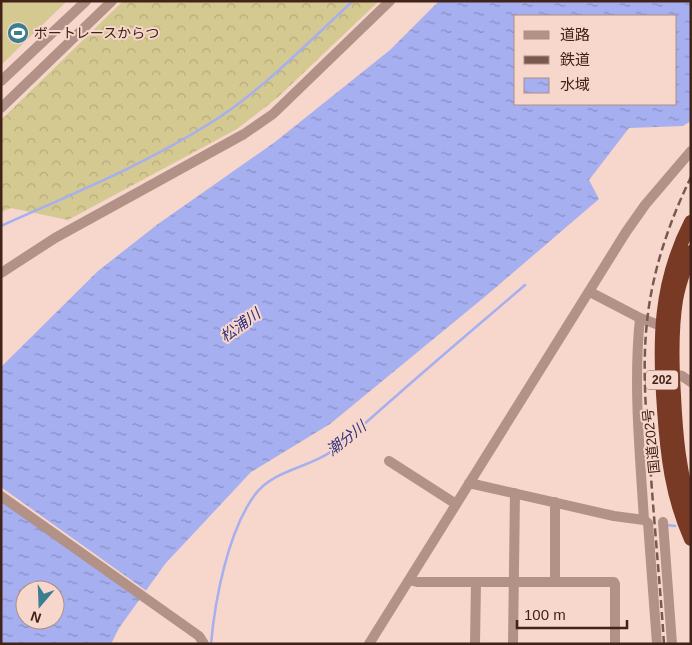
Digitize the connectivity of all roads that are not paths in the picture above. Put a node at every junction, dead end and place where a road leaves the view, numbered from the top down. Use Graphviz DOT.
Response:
graph roads {
  1 [pos="86,1"];
  2 [pos="112,1"];
  3 [pos="390,1"];
  4 [pos="1,81"];
  5 [pos="1,108"];
  6 [pos="691,151"];
  7 [pos="691,222"];
  8 [pos="691,252"];
  9 [pos="1,273"];
  10 [pos="590,292"];
  11 [pos="640,318"];
  12 [pos="667,328"];
  13 [pos="673,374"];
  14 [pos="691,382"];
  15 [pos="389,461"];
  16 [pos="469,483"];
  17 [pos="515,493"];
  18 [pos="1,496"];
  19 [pos="555,502"];
  20 [pos="456,504"];
  21 [pos="691,510"];
  22 [pos="644,520"];
  23 [pos="663,522"];
  24 [pos="691,539"];
  25 [pos="409,580"];
  26 [pos="476,582"];
  27 [pos="513,582"];
  28 [pos="555,582"];
  29 [pos="204,644"];
  30 [pos="369,644"];
  31 [pos="475,644"];
  32 [pos="513,644"];
  33 [pos="615,644"];
  34 [pos="657,644"];
  35 [pos="672,644"];
  1 -- 4 [label="street"];
  2 -- 5 [label="street"];
  3 -- 9 [label="street"];
  6 -- 10 [label="street"];
  7 -- 12 [label="highway, 国道202号 / 202"];
  8 -- 12 [label="highway, 国道202号 / 202"];
  10 -- 11 [label="street"];
  10 -- 16 [label="street"];
  11 -- 12 [label="street"];
  11 -- 22 [label="street"];
  12 -- 13 [label="highway, 国道202号 / 202"];
  12 -- 24 [label="highway, 国道202号 / 202"];
  13 -- 14 [label="street"];
  13 -- 21 [label="highway, 国道202号 / 202"];
  15 -- 20 [label="street"];
  16 -- 17 [label="street"];
  16 -- 20 [label="street"];
  17 -- 19 [label="street"];
  17 -- 27 [label="street"];
  18 -- 29 [label="street"];
  19 -- 22 [label="street"];
  19 -- 28 [label="street"];
  20 -- 25 [label="street"];
  22 -- 34 [label="street"];
  23 -- 35 [label="street"];
  25 -- 26 [label="street"];
  25 -- 30 [label="street"];
  26 -- 27 [label="street"];
  26 -- 31 [label="street"];
  27 -- 28 [label="street"];
  27 -- 32 [label="street"];
  28 -- 33 [label="street"];
}
